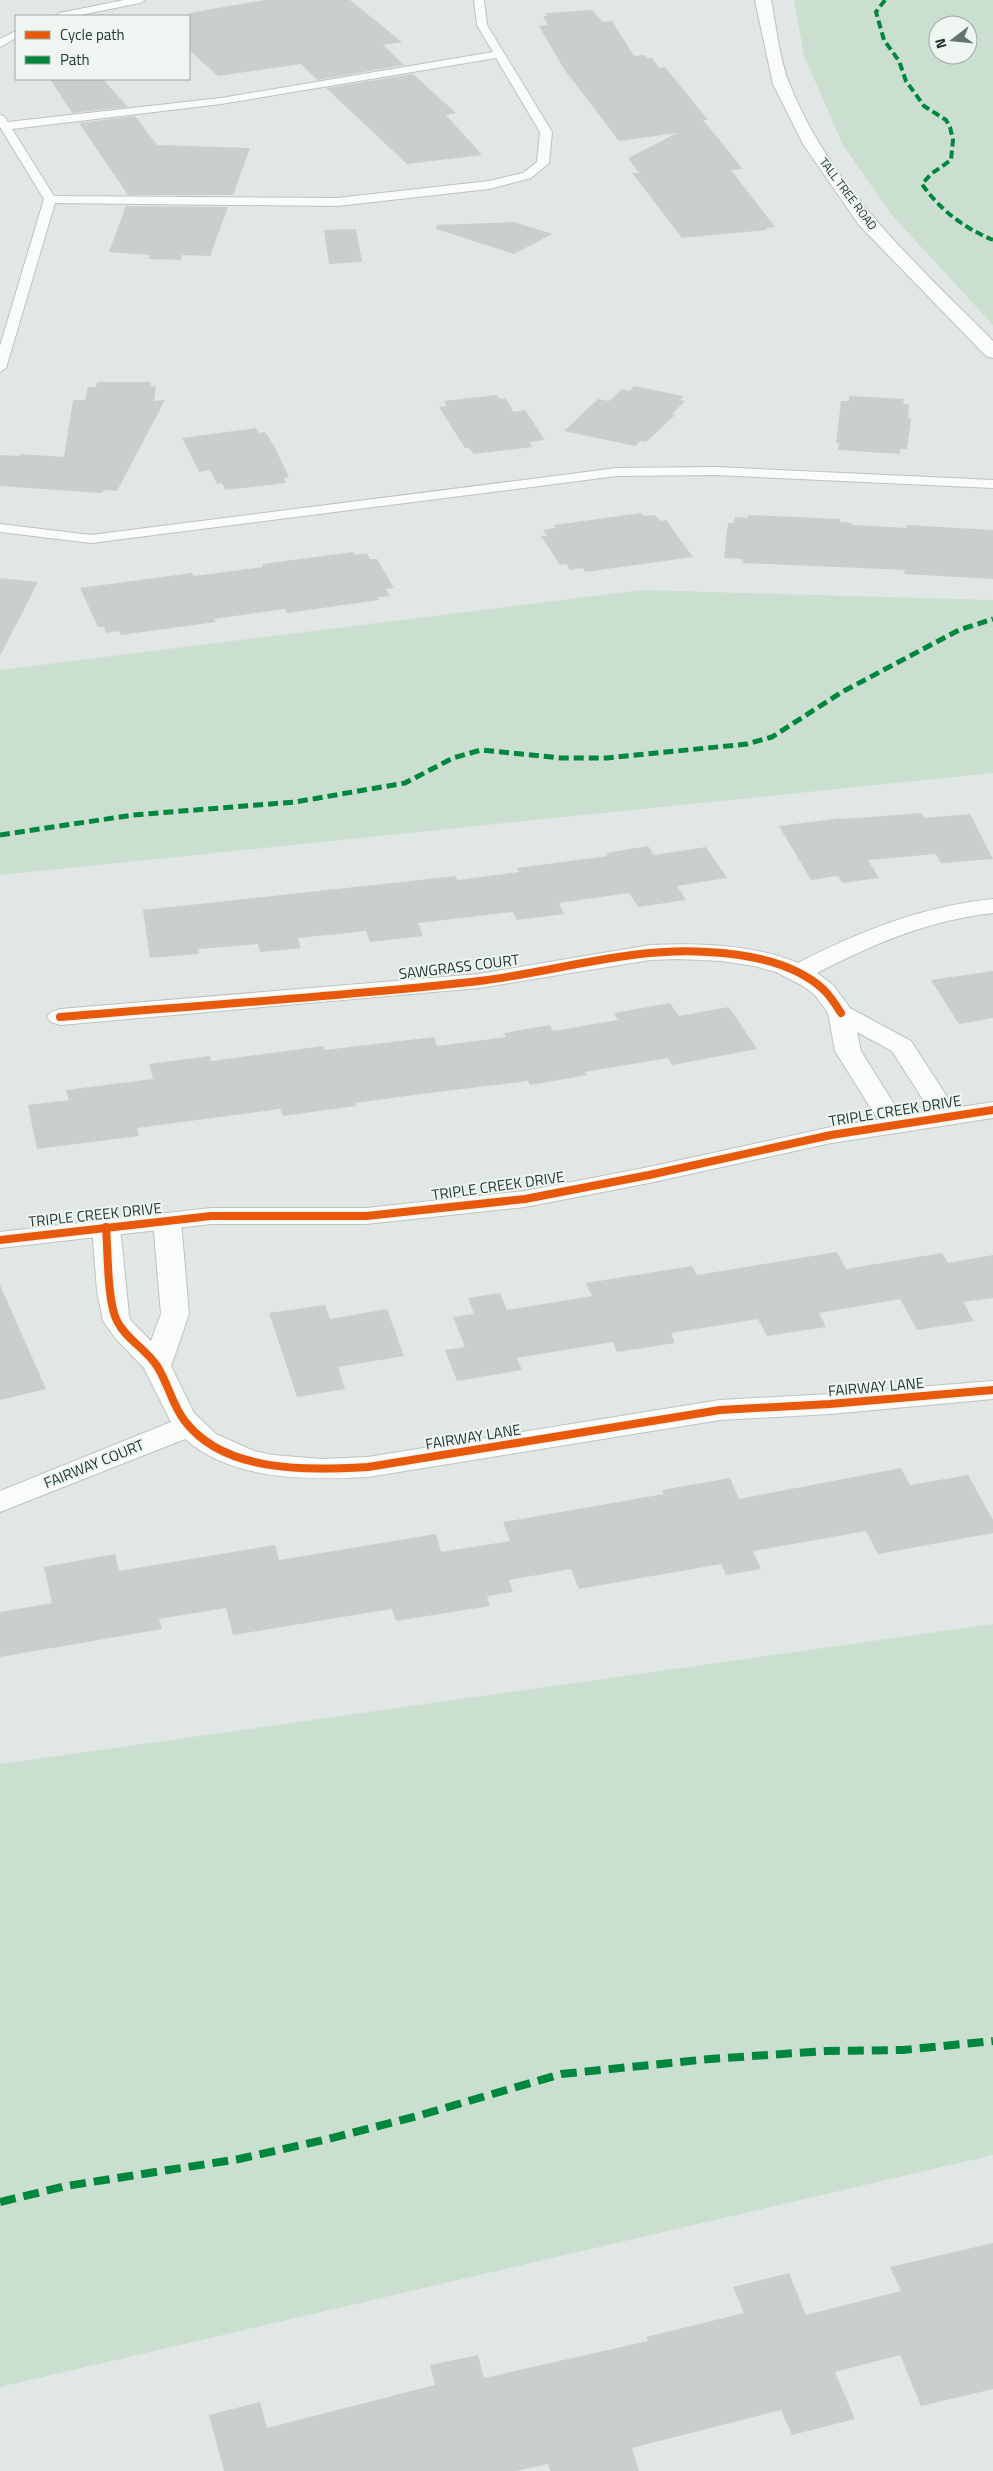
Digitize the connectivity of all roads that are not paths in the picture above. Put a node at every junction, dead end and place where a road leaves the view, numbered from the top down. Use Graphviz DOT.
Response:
graph roads {
  1 [pos="140,0"];
  2 [pos="479,0"];
  3 [pos="764,0"];
  4 [pos="65,15"];
  5 [pos="15,35"];
  6 [pos="0,44"];
  7 [pos="500,54"];
  8 [pos="2,122"];
  9 [pos="50,199"];
  10 [pos="993,352"];
  11 [pos="0,368"];
  12 [pos="993,472"];
  13 [pos="944,480"];
  14 [pos="993,484"];
  15 [pos="0,528"];
  16 [pos="993,906"];
  17 [pos="800,972"];
  18 [pos="841,1013"];
  19 [pos="60,1017"];
  20 [pos="993,1110"];
  21 [pos="947,1117"];
  22 [pos="894,1125"];
  23 [pos="167,1220"];
  24 [pos="106,1227"];
  25 [pos="0,1240"];
  26 [pos="157,1366"];
  27 [pos="993,1390"];
  28 [pos="189,1426"];
  29 [pos="0,1502"];
  1 -- 4 [label="lane"];
  2 -- 7 [label="lane"];
  3 -- 10 [label="street, TALL TREE ROAD"];
  5 -- 6 [label="lane"];
  7 -- 8 [label="lane"];
  7 -- 9 [label="lane"];
  8 -- 9 [label="lane"];
  9 -- 11 [label="lane"];
  12 -- 13 [label="lane"];
  13 -- 14 [label="lane"];
  13 -- 15 [label="lane"];
  16 -- 17 [label="street"];
  17 -- 18 [label="street, SAWGRASS COURT"];
  17 -- 19 [label="street, SAWGRASS COURT"];
  18 -- 21 [label="street, SAWGRASS COURT"];
  18 -- 22 [label="street, SAWGRASS COURT"];
  20 -- 21 [label="street, TRIPLE CREEK DRIVE"];
  21 -- 22 [label="street, TRIPLE CREEK DRIVE"];
  22 -- 23 [label="street, TRIPLE CREEK DRIVE"];
  23 -- 24 [label="street, TRIPLE CREEK DRIVE"];
  23 -- 26 [label="street"];
  24 -- 25 [label="street, TRIPLE CREEK DRIVE"];
  24 -- 26 [label="street, FAIRWAY LANE"];
  26 -- 28 [label="street, FAIRWAY LANE"];
  27 -- 28 [label="street, FAIRWAY LANE"];
  28 -- 29 [label="street, FAIRWAY COURT"];
}
